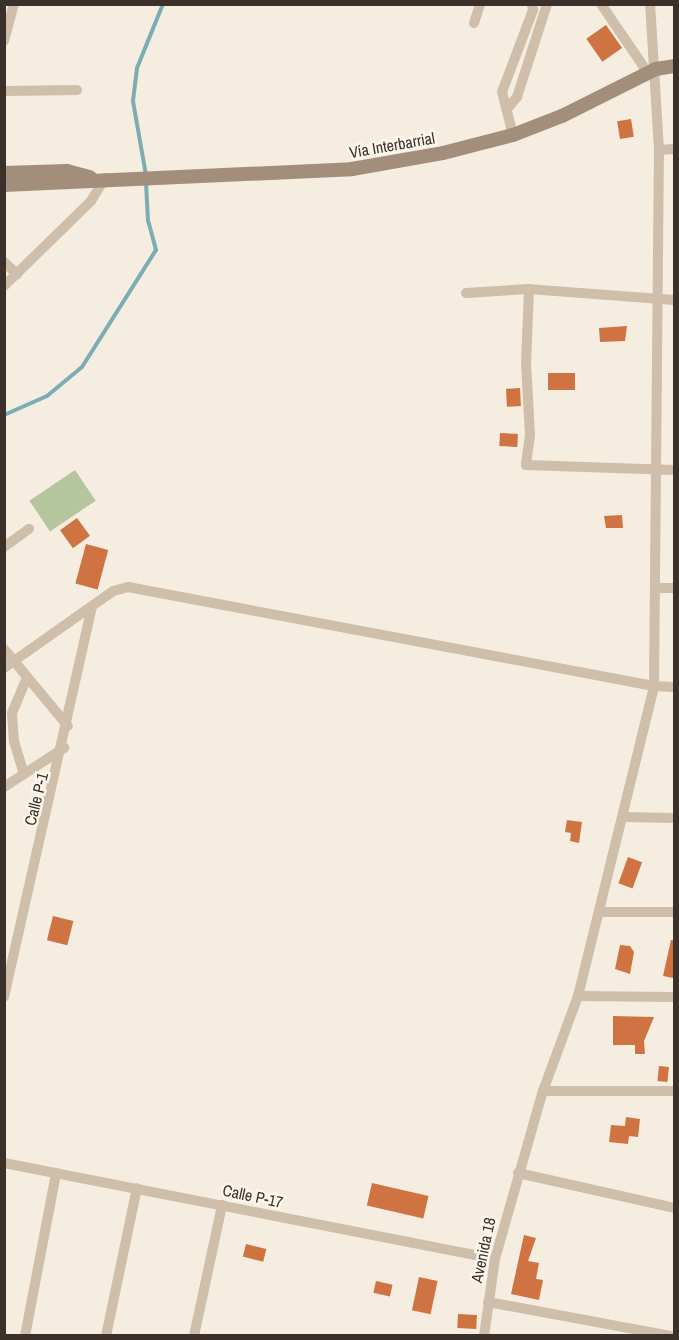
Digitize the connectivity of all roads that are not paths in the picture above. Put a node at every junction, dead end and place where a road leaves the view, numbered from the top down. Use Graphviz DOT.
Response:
graph roads {
  1 [pos="14,4"];
  2 [pos="480,4"];
  3 [pos="532,4"];
  4 [pos="547,4"];
  5 [pos="601,4"];
  6 [pos="650,4"];
  7 [pos="474,23"];
  8 [pos="4,41"];
  9 [pos="675,66"];
  10 [pos="652,71"];
  11 [pos="77,90"];
  12 [pos="4,91"];
  13 [pos="507,109"];
  14 [pos="513,135"];
  15 [pos="675,149"];
  16 [pos="659,150"];
  17 [pos="4,172"];
  18 [pos="106,178"];
  19 [pos="4,185"];
  20 [pos="4,262"];
  21 [pos="17,274"];
  22 [pos="4,286"];
  23 [pos="528,289"];
  24 [pos="466,293"];
  25 [pos="659,300"];
  26 [pos="675,300"];
  27 [pos="658,470"];
  28 [pos="675,470"];
  29 [pos="29,530"];
  30 [pos="4,548"];
  31 [pos="656,588"];
  32 [pos="675,588"];
  33 [pos="92,608"];
  34 [pos="4,649"];
  35 [pos="9,665"];
  36 [pos="27,678"];
  37 [pos="654,686"];
  38 [pos="675,687"];
  39 [pos="68,726"];
  40 [pos="64,748"];
  41 [pos="24,774"];
  42 [pos="4,787"];
  43 [pos="622,817"];
  44 [pos="675,818"];
  45 [pos="598,912"];
  46 [pos="675,912"];
  47 [pos="8,970"];
  48 [pos="578,996"];
  49 [pos="4,997"];
  50 [pos="675,997"];
  51 [pos="543,1091"];
  52 [pos="675,1091"];
  53 [pos="4,1162"];
  54 [pos="57,1173"];
  55 [pos="518,1173"];
  56 [pos="137,1188"];
  57 [pos="222,1204"];
  58 [pos="675,1208"];
  59 [pos="495,1259"];
  60 [pos="488,1302"];
  61 [pos="25,1335"];
  62 [pos="106,1335"];
  63 [pos="194,1335"];
  64 [pos="484,1335"];
  65 [pos="672,1335"];
  1 -- 8 [label="street"];
  2 -- 7 [label="street"];
  3 -- 13 [label="street"];
  4 -- 13 [label="street"];
  5 -- 10 [label="street"];
  6 -- 10 [label="street, Avenida 18"];
  9 -- 10 [label="main road, Vía Interbarrial"];
  10 -- 14 [label="main road, Vía Interbarrial"];
  10 -- 16 [label="street, Avenida 18"];
  11 -- 12 [label="street"];
  13 -- 14 [label="street"];
  14 -- 18 [label="main road, Vía Interbarrial"];
  15 -- 16 [label="street"];
  16 -- 25 [label="street, Avenida 18"];
  17 -- 18 [label="main road, Vía Interbarrial"];
  18 -- 19 [label="main road, Vía Interbarrial"];
  18 -- 21 [label="street"];
  20 -- 21 [label="street"];
  21 -- 22 [label="street"];
  23 -- 24 [label="street"];
  23 -- 25 [label="street"];
  23 -- 27 [label="street"];
  25 -- 26 [label="street"];
  25 -- 27 [label="street, Avenida 18"];
  27 -- 28 [label="street"];
  27 -- 31 [label="street, Avenida 18"];
  29 -- 30 [label="street"];
  31 -- 32 [label="street"];
  31 -- 37 [label="street, Avenida 18"];
  33 -- 35 [label="street"];
  33 -- 37 [label="street"];
  33 -- 39 [label="street, Calle P-1"];
  34 -- 35 [label="street"];
  35 -- 36 [label="street"];
  36 -- 39 [label="street"];
  36 -- 41 [label="street"];
  37 -- 38 [label="street"];
  37 -- 43 [label="street, Avenida 18"];
  39 -- 40 [label="street, Calle P-1"];
  40 -- 41 [label="street"];
  40 -- 47 [label="street, Calle P-1"];
  41 -- 42 [label="street"];
  43 -- 44 [label="street"];
  43 -- 45 [label="street, Avenida 18"];
  45 -- 46 [label="street"];
  45 -- 48 [label="street, Avenida 18"];
  47 -- 49 [label="street, Calle P-1"];
  48 -- 50 [label="street"];
  48 -- 51 [label="street, Avenida 18"];
  51 -- 52 [label="street"];
  51 -- 55 [label="street, Avenida 18"];
  53 -- 54 [label="street, Calle P-17"];
  54 -- 56 [label="street, Calle P-17"];
  54 -- 61 [label="street"];
  55 -- 58 [label="street"];
  55 -- 59 [label="street, Avenida 18"];
  56 -- 57 [label="street, Calle P-17"];
  56 -- 62 [label="street"];
  57 -- 59 [label="street, Calle P-17"];
  57 -- 63 [label="street"];
  59 -- 60 [label="street, Avenida 18"];
  60 -- 64 [label="street, Avenida 18"];
  60 -- 65 [label="street"];
}
